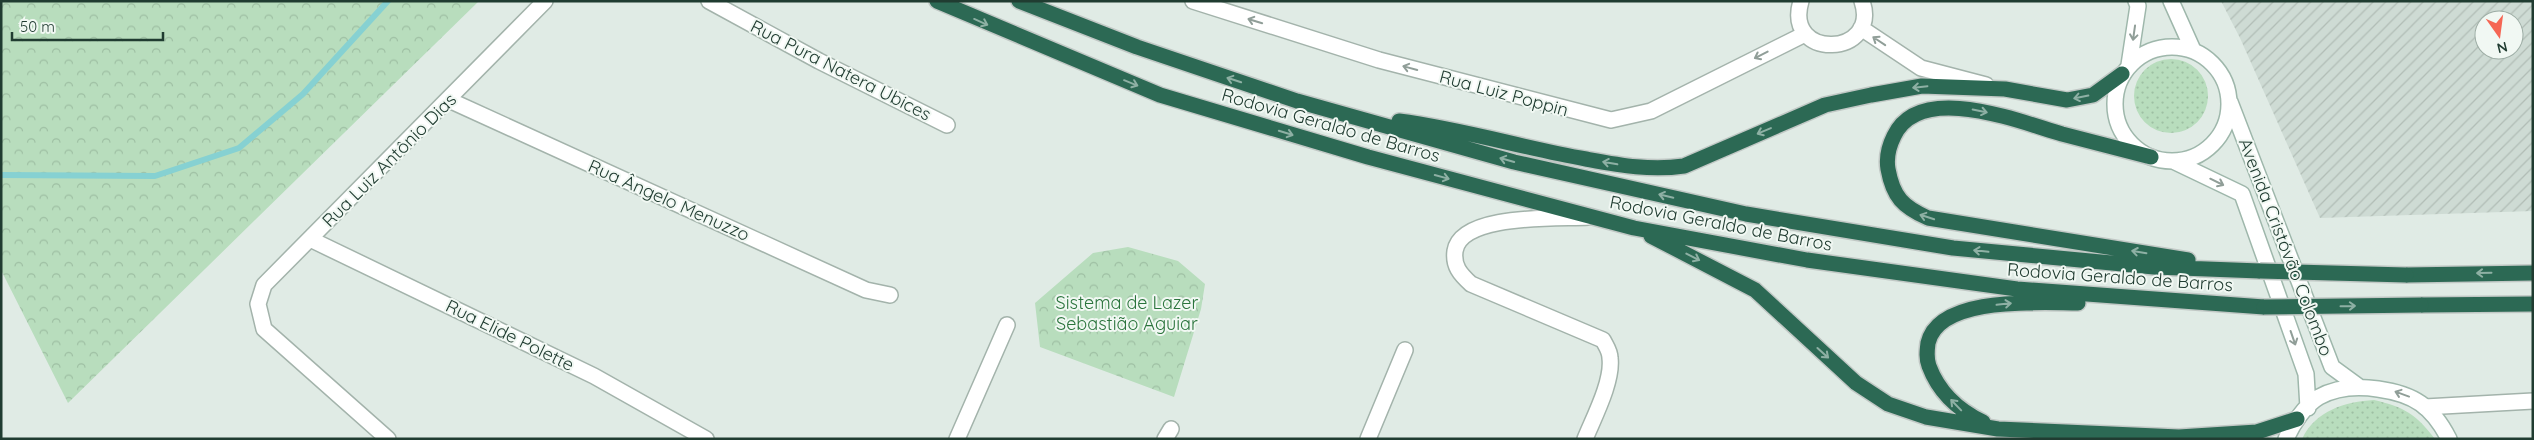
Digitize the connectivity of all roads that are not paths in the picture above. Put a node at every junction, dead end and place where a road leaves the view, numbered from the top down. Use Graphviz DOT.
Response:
graph roads {
  1 [pos="545,1"];
  2 [pos="709,1"];
  3 [pos="937,1"];
  4 [pos="1019,1"];
  5 [pos="1193,1"];
  6 [pos="1800,1"];
  7 [pos="1862,1"];
  8 [pos="2136,1"];
  9 [pos="2171,1"];
  10 [pos="1861,28"];
  11 [pos="1805,34"];
  12 [pos="2193,50"];
  13 [pos="2126,69"];
  14 [pos="2005,90"];
  15 [pos="2229,98"];
  16 [pos="450,100"];
  17 [pos="1347,114"];
  18 [pos="947,125"];
  19 [pos="2151,157"];
  20 [pos="2173,161"];
  21 [pos="1592,217"];
  22 [pos="1634,228"];
  23 [pos="310,238"];
  24 [pos="2258,271"];
  25 [pos="2533,272"];
  26 [pos="890,295"];
  27 [pos="2192,302"];
  28 [pos="2533,304"];
  29 [pos="1007,325"];
  30 [pos="1405,350"];
  31 [pos="2358,386"];
  32 [pos="2533,401"];
  33 [pos="2426,407"];
  34 [pos="2308,408"];
  35 [pos="2297,419"];
  36 [pos="1998,429"];
  37 [pos="2112,436"];
  38 [pos="388,439"];
  39 [pos="706,439"];
  40 [pos="957,439"];
  41 [pos="1368,439"];
  42 [pos="1585,439"];
  43 [pos="2286,439"];
  44 [pos="2449,439"];
  1 -- 16 [label="street, Rua Luiz Antônio Dias"];
  2 -- 18 [label="street, Rua Pura Natera Ubices"];
  3 -- 21 [label="highway, Rodovia Geraldo de Barros, one-way"];
  17 -- 4 [label="highway, Rodovia Geraldo de Barros, one-way"];
  11 -- 5 [label="street, Rua Luiz Poppin, one-way"];
  6 -- 11 [label="street"];
  7 -- 10 [label="street"];
  8 -- 13 [label="street, one-way"];
  9 -- 12 [label="street"];
  10 -- 11 [label="street"];
  14 -- 10 [label="street, one-way"];
  12 -- 13 [label="street"];
  12 -- 15 [label="street"];
  13 -- 14 [label="highway, one-way"];
  13 -- 19 [label="street"];
  14 -- 17 [label="highway, one-way"];
  15 -- 20 [label="street"];
  15 -- 31 [label="street, Avenida Cristóvão Colombo"];
  16 -- 23 [label="street, Rua Luiz Antônio Dias"];
  16 -- 26 [label="street, Rua Ângelo Menuzzo"];
  24 -- 17 [label="highway, Rodovia Geraldo de Barros, one-way"];
  19 -- 20 [label="street"];
  24 -- 19 [label="highway, one-way"];
  20 -- 34 [label="street, Avenida Cristóvão Colombo, one-way"];
  21 -- 22 [label="highway, Rodovia Geraldo de Barros"];
  21 -- 42 [label="street"];
  22 -- 27 [label="highway, Rodovia Geraldo de Barros"];
  22 -- 36 [label="highway, one-way"];
  23 -- 38 [label="street, Rua Luiz Antônio Dias"];
  23 -- 39 [label="street, Rua Elide Polette"];
  25 -- 24 [label="highway, Rodovia Geraldo de Barros, one-way, bridge"];
  27 -- 28 [label="highway, Rodovia Geraldo de Barros, one-way, bridge"];
  36 -- 27 [label="highway, one-way"];
  29 -- 40 [label="street"];
  30 -- 41 [label="street"];
  33 -- 31 [label="street, one-way"];
  31 -- 34 [label="street"];
  32 -- 33 [label="street"];
  33 -- 44 [label="street"];
  34 -- 35 [label="street"];
  35 -- 37 [label="highway"];
  35 -- 43 [label="street"];
  36 -- 37 [label="highway"];
}
